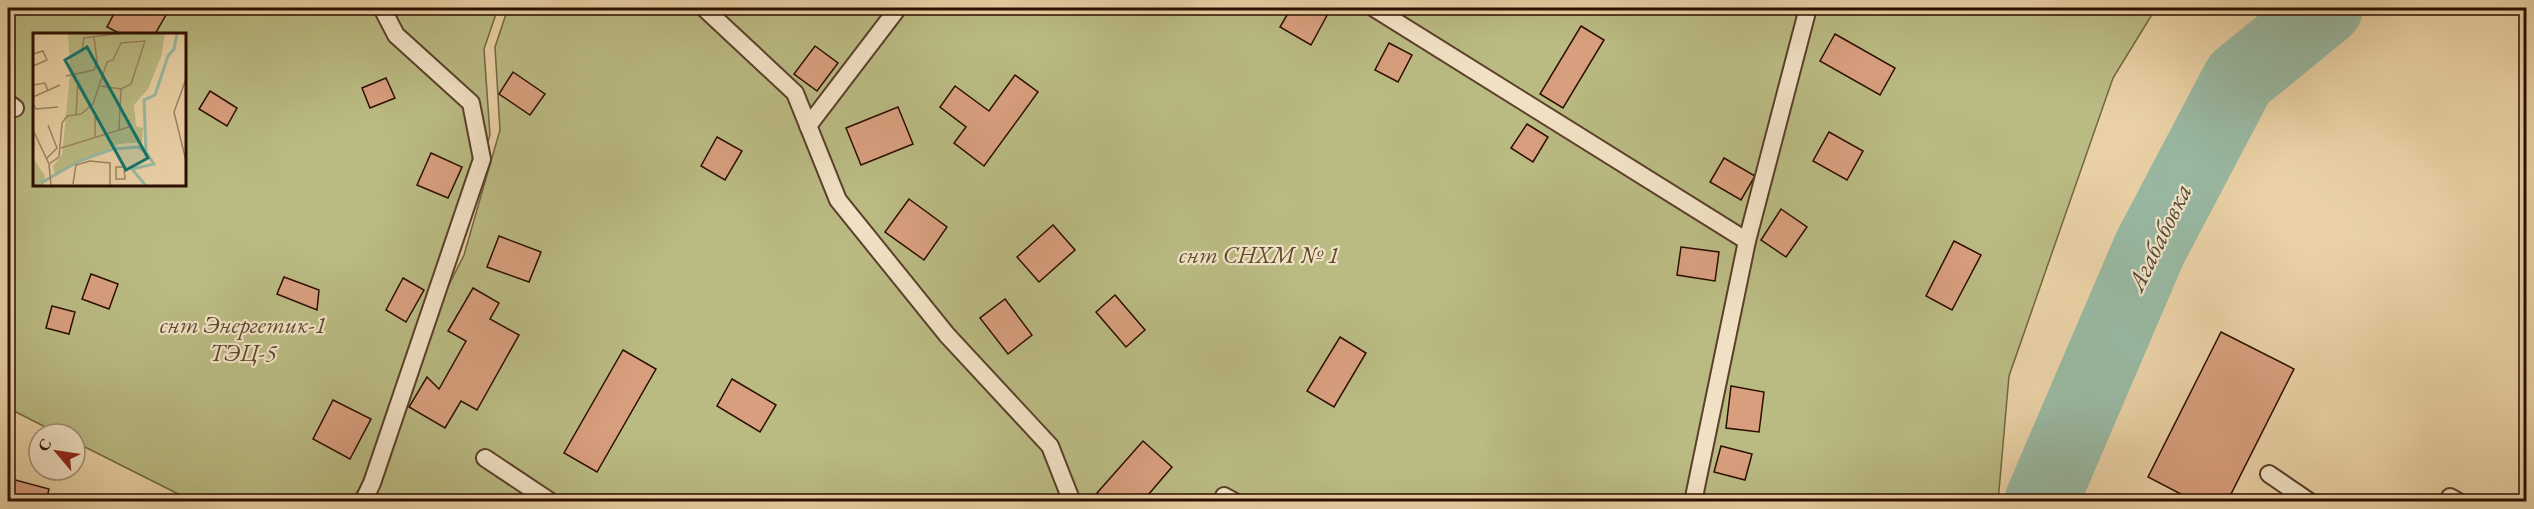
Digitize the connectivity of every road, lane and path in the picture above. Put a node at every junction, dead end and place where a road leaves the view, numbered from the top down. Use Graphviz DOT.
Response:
graph roads {
  1 [pos="382,8"];
  2 [pos="704,8"];
  3 [pos="898,8"];
  4 [pos="1374,8"];
  5 [pos="1808,8"];
  6 [pos="808,126"];
  7 [pos="1747,241"];
  8 [pos="485,458"];
  9 [pos="2269,474"];
  10 [pos="363,501"];
  11 [pos="551,501"];
  12 [pos="1072,501"];
  13 [pos="1693,501"];
  14 [pos="2310,501"];
  15 [pos="2448,501"];
  16 [pos="2460,501"];
  1 -- 10 [label="lane"];
  2 -- 6 [label="lane"];
  3 -- 6 [label="lane"];
  4 -- 7 [label="lane"];
  5 -- 7 [label="lane"];
  6 -- 12 [label="lane"];
  7 -- 13 [label="lane"];
  8 -- 11 [label="lane"];
  9 -- 14 [label="lane"];
  15 -- 16 [label="lane"];
}
